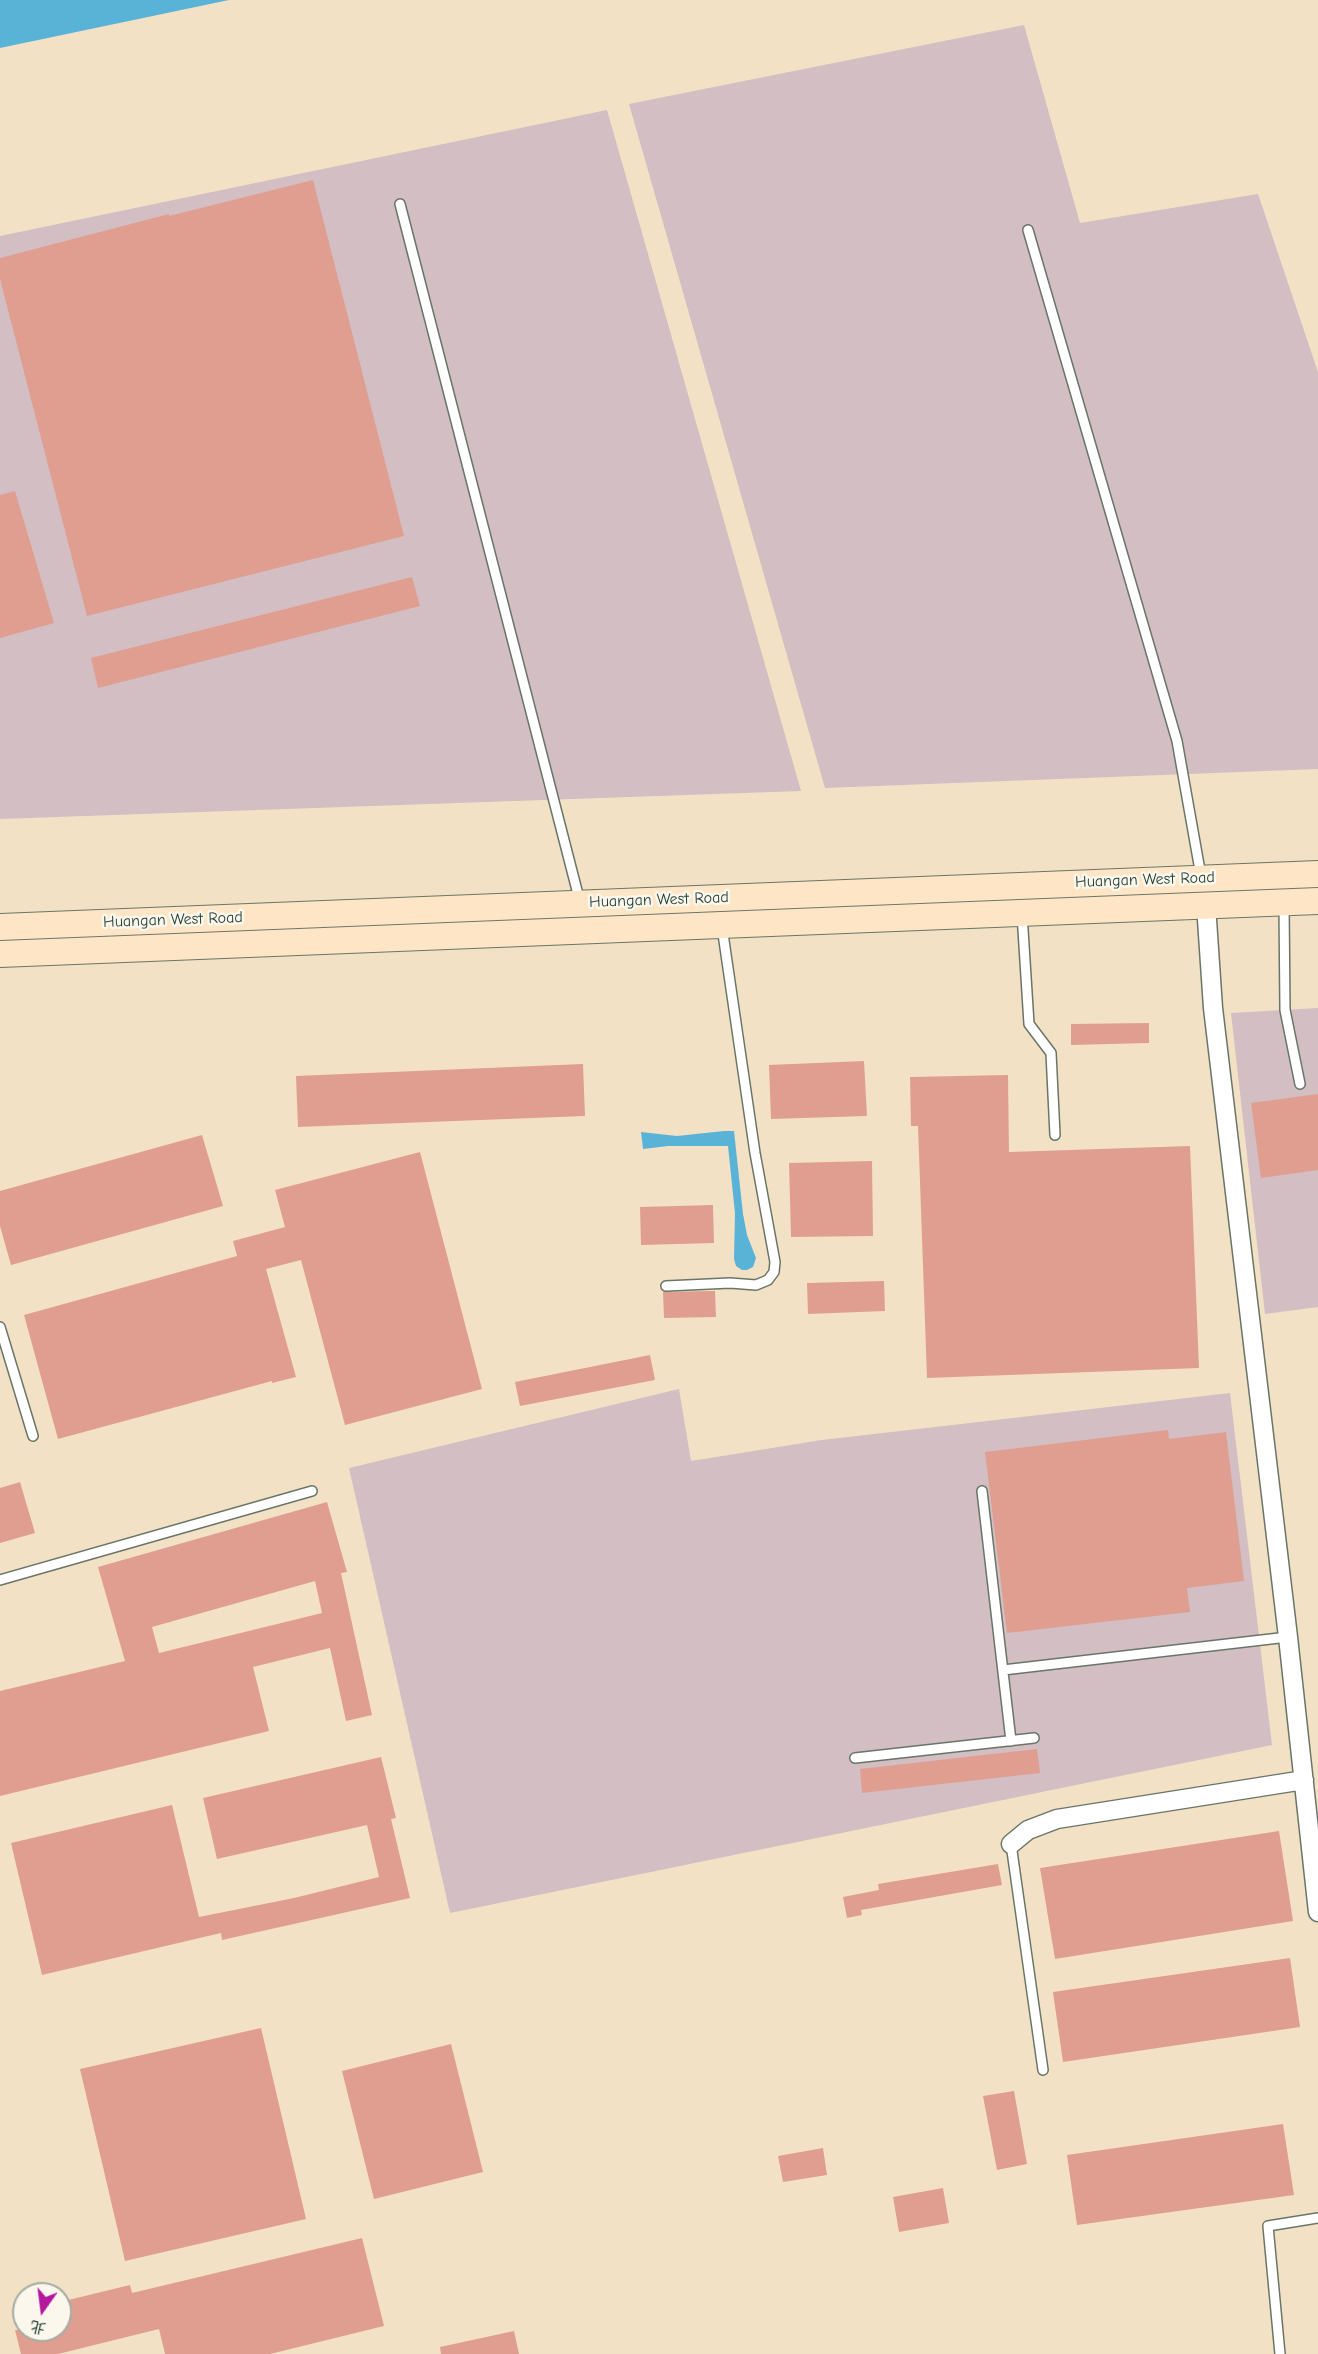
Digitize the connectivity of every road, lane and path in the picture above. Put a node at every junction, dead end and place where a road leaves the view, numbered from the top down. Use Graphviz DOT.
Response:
graph roads {
  1 [pos="400,204"];
  2 [pos="1028,230"];
  3 [pos="1318,874"];
  4 [pos="1202,878"];
  5 [pos="1318,901"];
  6 [pos="1284,902"];
  7 [pos="580,903"];
  8 [pos="1206,905"];
  9 [pos="1022,913"];
  10 [pos="722,925"];
  11 [pos="0,927"];
  12 [pos="0,954"];
  13 [pos="1300,1084"];
  14 [pos="1055,1135"];
  15 [pos="666,1286"];
  16 [pos="0,1327"];
  17 [pos="33,1436"];
  18 [pos="312,1491"];
  19 [pos="982,1491"];
  20 [pos="0,1580"];
  21 [pos="1288,1637"];
  22 [pos="1003,1670"];
  23 [pos="1034,1738"];
  24 [pos="1011,1741"];
  25 [pos="855,1758"];
  26 [pos="1304,1780"];
  27 [pos="1011,1844"];
  28 [pos="1318,1912"];
  29 [pos="1042,2070"];
  30 [pos="1318,2218"];
  31 [pos="1280,2354"];
  1 -- 7 [label="lane"];
  2 -- 4 [label="lane"];
  3 -- 4 [label="street, Huangan West Road"];
  4 -- 7 [label="street, Huangan West Road"];
  5 -- 6 [label="street, Huangan West Road"];
  6 -- 8 [label="street, Huangan West Road"];
  6 -- 13 [label="lane"];
  7 -- 11 [label="street, Huangan West Road"];
  8 -- 9 [label="street, Huangan West Road"];
  8 -- 21 [label="street"];
  9 -- 10 [label="street, Huangan West Road"];
  9 -- 14 [label="lane"];
  10 -- 12 [label="street, Huangan West Road"];
  10 -- 15 [label="lane"];
  16 -- 17 [label="lane"];
  18 -- 20 [label="lane"];
  19 -- 22 [label="lane"];
  21 -- 22 [label="lane"];
  21 -- 26 [label="street"];
  22 -- 24 [label="lane"];
  23 -- 24 [label="lane"];
  24 -- 25 [label="lane"];
  26 -- 27 [label="street"];
  26 -- 28 [label="street"];
  27 -- 29 [label="lane"];
  30 -- 31 [label="lane"];
}
